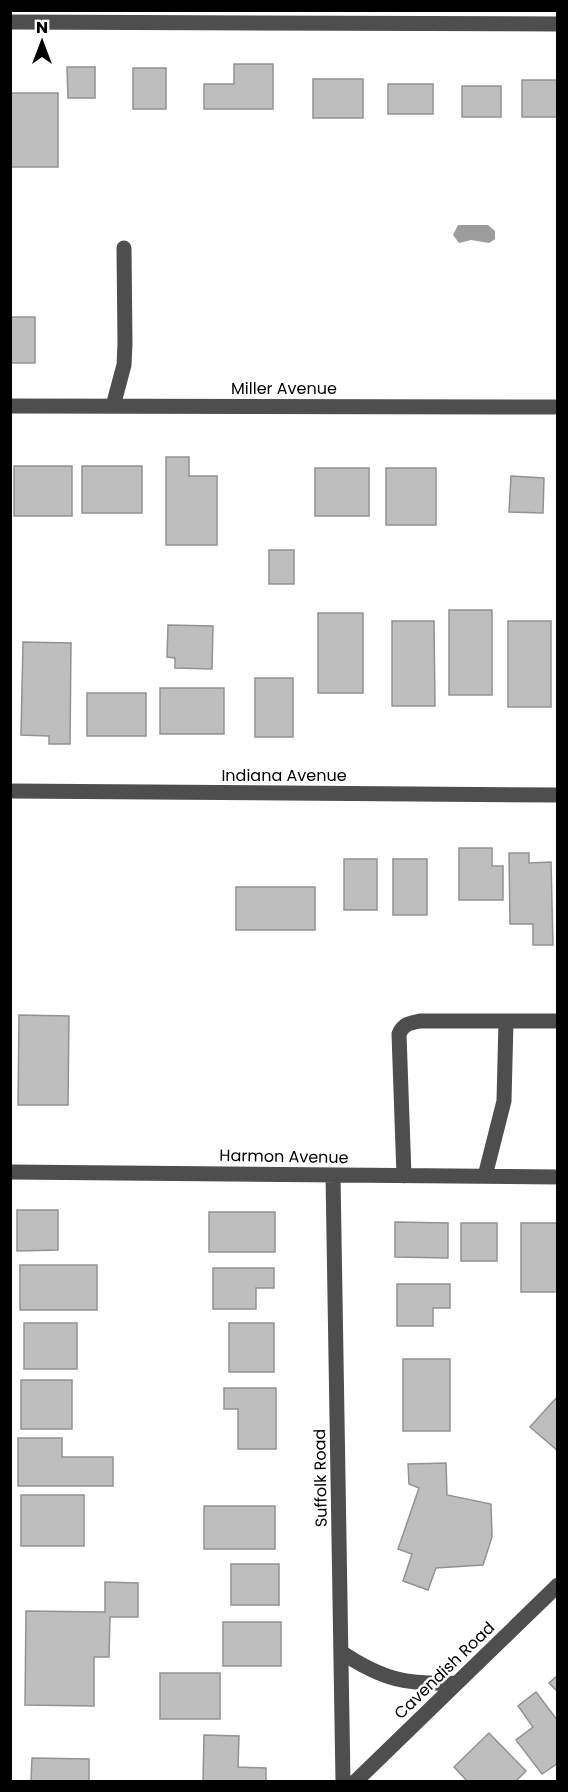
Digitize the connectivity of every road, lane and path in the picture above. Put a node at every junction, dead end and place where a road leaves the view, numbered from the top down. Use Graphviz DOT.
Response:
graph roads {
  1 [pos="10,22"];
  2 [pos="558,24"];
  3 [pos="124,248"];
  4 [pos="10,406"];
  5 [pos="113,406"];
  6 [pos="558,407"];
  7 [pos="10,791"];
  8 [pos="558,795"];
  9 [pos="506,1021"];
  10 [pos="558,1021"];
  11 [pos="10,1172"];
  12 [pos="333,1175"];
  13 [pos="404,1176"];
  14 [pos="485,1176"];
  15 [pos="558,1177"];
  16 [pos="558,1585"];
  17 [pos="341,1652"];
  18 [pos="457,1683"];
  19 [pos="343,1782"];
  20 [pos="355,1782"];
  1 -- 2 [label="street"];
  3 -- 5 [label="street"];
  4 -- 5 [label="street, Miller Avenue"];
  5 -- 6 [label="street, Miller Avenue"];
  7 -- 8 [label="street, Indiana Avenue"];
  9 -- 10 [label="street"];
  9 -- 13 [label="street"];
  9 -- 14 [label="street"];
  11 -- 12 [label="street, Harmon Avenue"];
  12 -- 13 [label="street, Harmon Avenue"];
  12 -- 17 [label="street, Suffolk Road"];
  13 -- 14 [label="street, Harmon Avenue"];
  14 -- 15 [label="street, Harmon Avenue"];
  16 -- 18 [label="street, Cavendish Road"];
  17 -- 18 [label="street"];
  17 -- 19 [label="street, Suffolk Road"];
  18 -- 20 [label="street, Cavendish Road"];
}
